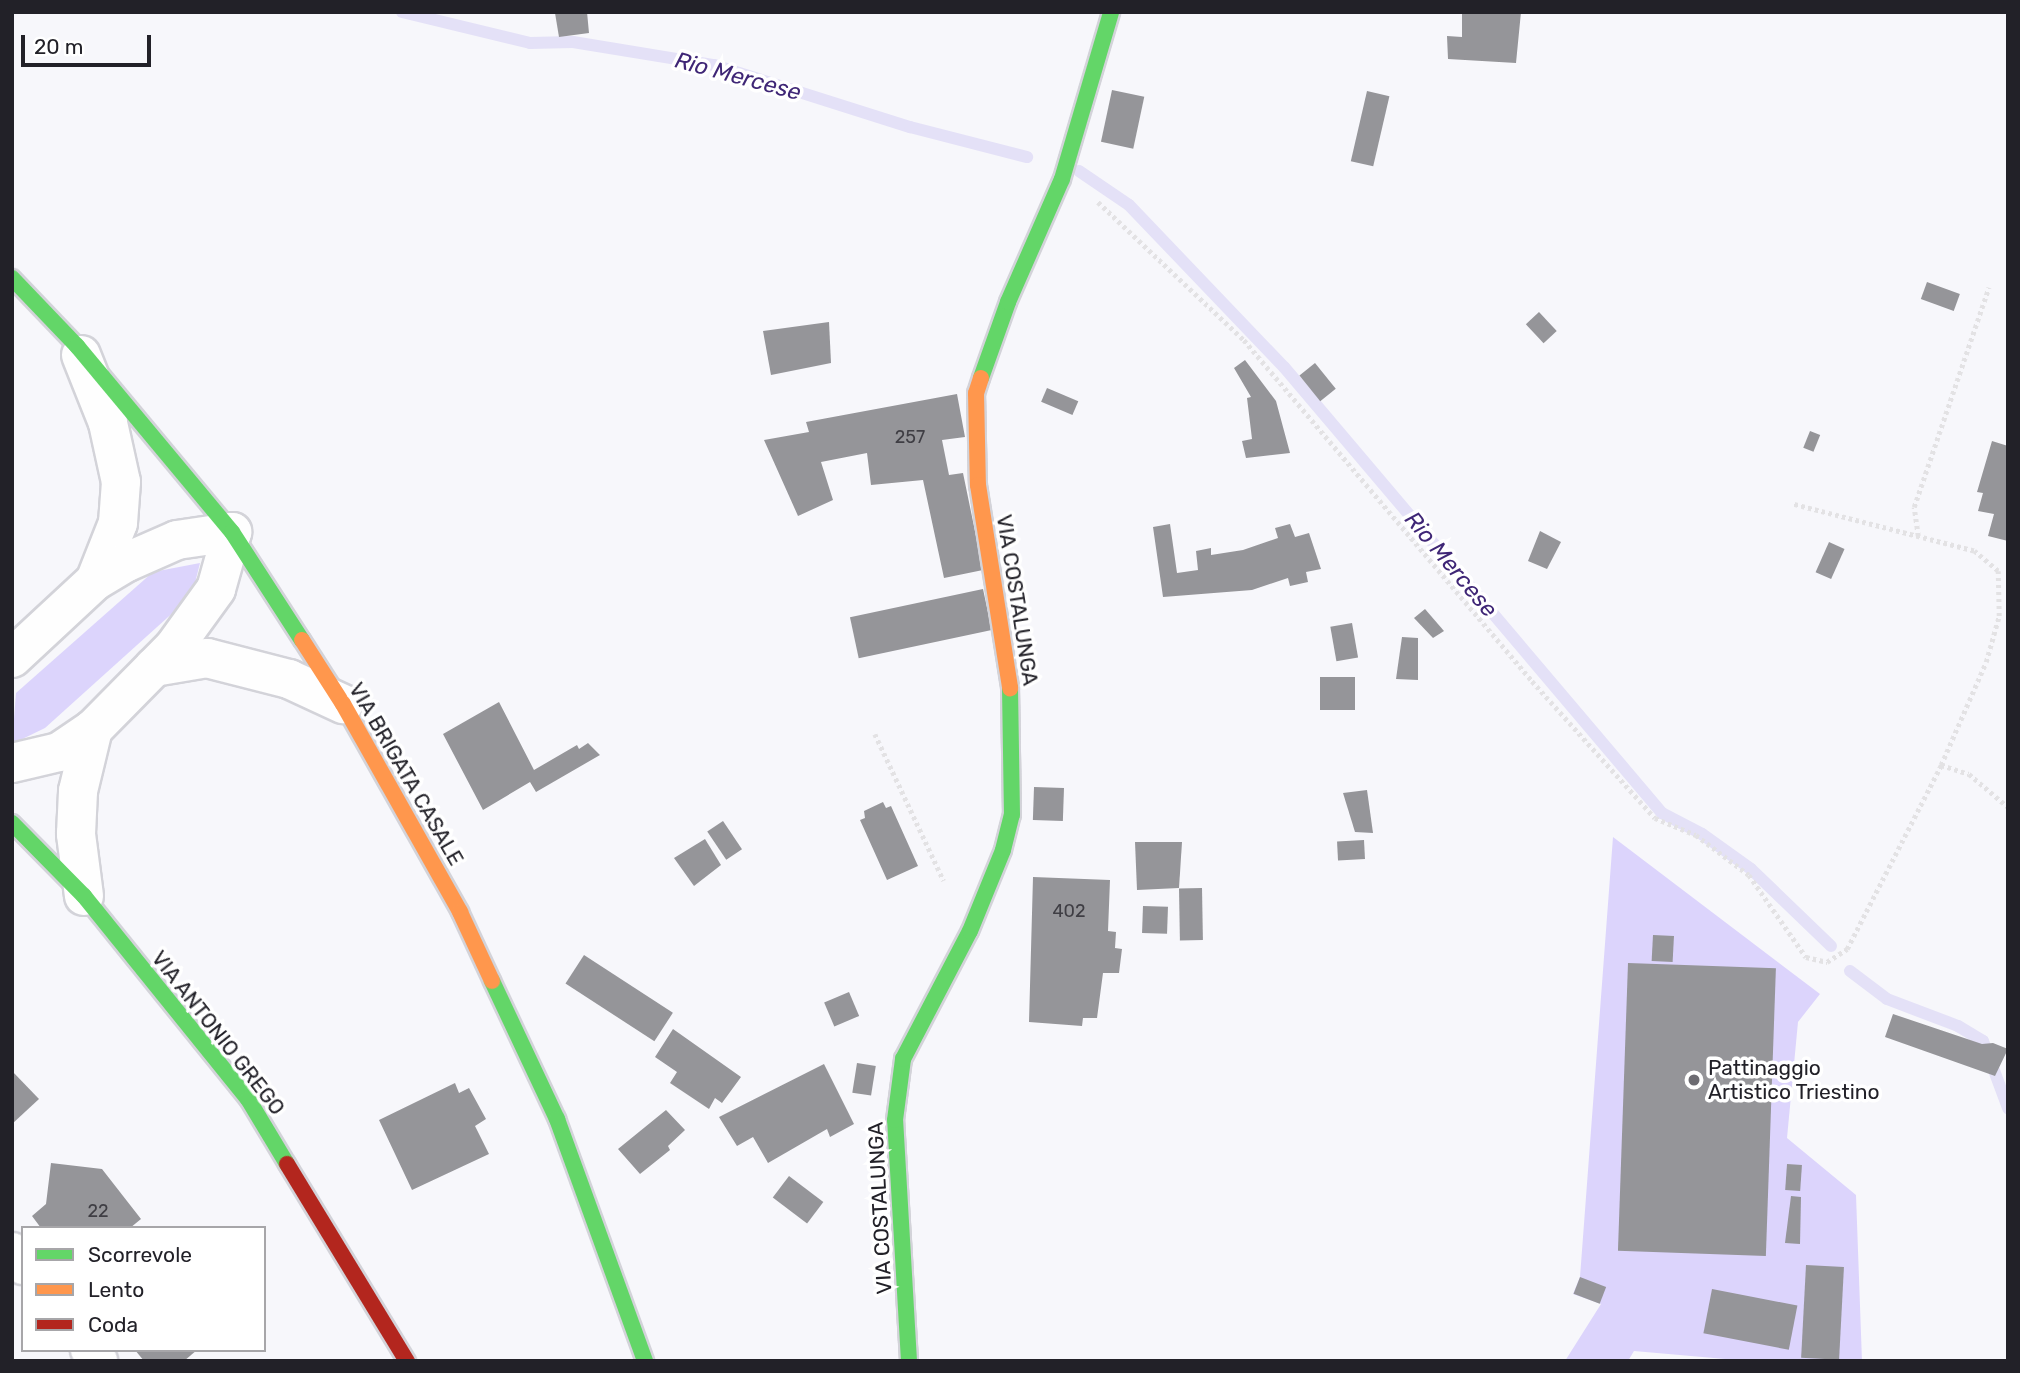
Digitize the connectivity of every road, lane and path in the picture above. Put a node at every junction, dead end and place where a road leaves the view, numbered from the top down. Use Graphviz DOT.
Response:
graph roads {
  1 [pos="1111,12"];
  2 [pos="1062,179"];
  3 [pos="12,278"];
  4 [pos="1989,287"];
  5 [pos="77,346"];
  6 [pos="1793,504"];
  7 [pos="232,532"];
  8 [pos="1918,536"];
  9 [pos="95,581"];
  10 [pos="14,653"];
  11 [pos="153,667"];
  12 [pos="343,704"];
  13 [pos="93,729"];
  14 [pos="875,734"];
  15 [pos="12,763"];
  16 [pos="1941,765"];
  17 [pos="2008,807"];
  18 [pos="12,822"];
  19 [pos="84,896"];
  20 [pos="970,932"];
  21 [pos="407,1361"];
  22 [pos="645,1361"];
  23 [pos="909,1361"];
  1 -- 2 [label="street, VIA COSTALUNGA"];
  2 -- 16 [label="path"];
  2 -- 20 [label="street, VIA COSTALUNGA"];
  3 -- 5 [label="street, VIA BRIGATA CASALE"];
  4 -- 8 [label="path"];
  5 -- 7 [label="street, VIA BRIGATA CASALE"];
  5 -- 9 [label="street"];
  6 -- 8 [label="path"];
  7 -- 9 [label="street"];
  7 -- 11 [label="street"];
  7 -- 12 [label="street, VIA BRIGATA CASALE"];
  8 -- 16 [label="path"];
  9 -- 10 [label="street"];
  11 -- 12 [label="street"];
  11 -- 13 [label="street"];
  12 -- 22 [label="street, VIA BRIGATA CASALE"];
  13 -- 15 [label="street"];
  13 -- 19 [label="street"];
  14 -- 20 [label="path"];
  16 -- 17 [label="path"];
  18 -- 19 [label="street, VIA ANTONIO GREGO"];
  19 -- 21 [label="street, VIA ANTONIO GREGO"];
  20 -- 23 [label="street, VIA COSTALUNGA"];
}
